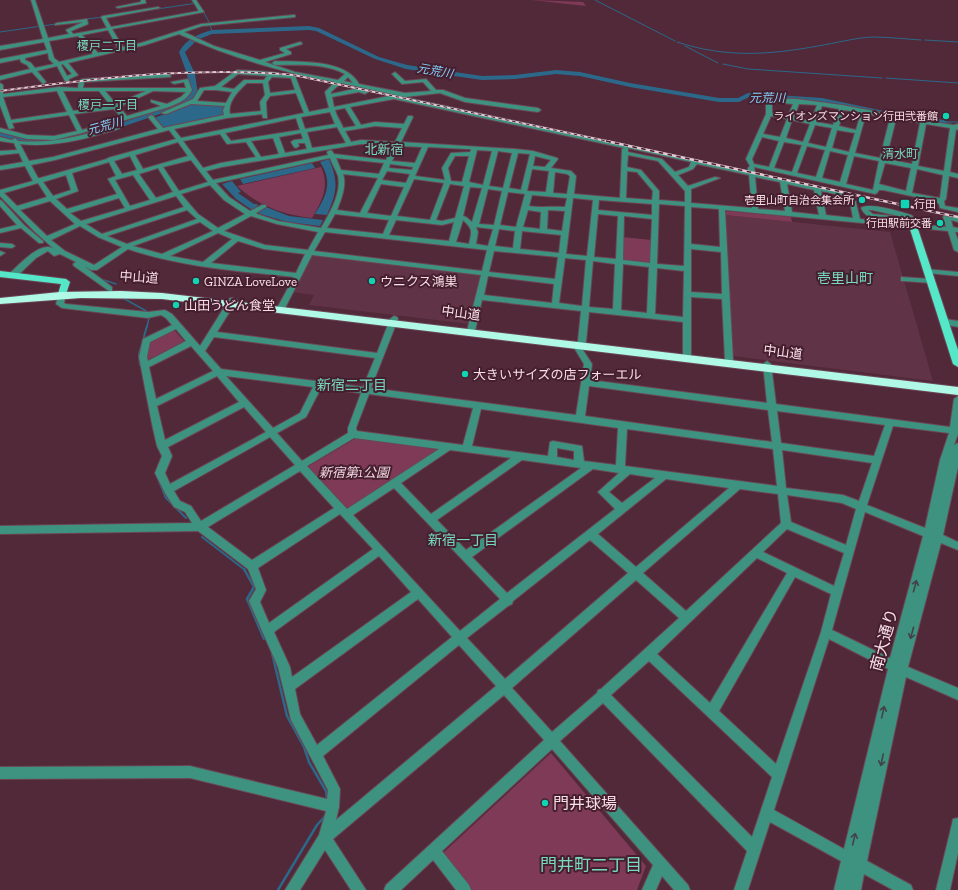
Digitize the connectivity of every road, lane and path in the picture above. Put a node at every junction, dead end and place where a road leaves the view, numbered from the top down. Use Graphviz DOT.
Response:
graph roads {
  1 [pos="33,0"];
  2 [pos="131,0"];
  3 [pos="143,0"];
  4 [pos="201,0"];
  5 [pos="194,1"];
  6 [pos="118,8"];
  7 [pos="158,8"];
  8 [pos="121,14"];
  9 [pos="293,16"];
  10 [pos="57,24"];
  11 [pos="109,29"];
  12 [pos="179,32"];
  13 [pos="79,34"];
  14 [pos="72,36"];
  15 [pos="47,40"];
  16 [pos="300,43"];
  17 [pos="13,46"];
  18 [pos="0,48"];
  19 [pos="121,49"];
  20 [pos="50,51"];
  21 [pos="97,55"];
  22 [pos="22,56"];
  23 [pos="16,58"];
  24 [pos="0,61"];
  25 [pos="65,63"];
  26 [pos="261,63"];
  27 [pos="58,64"];
  28 [pos="35,70"];
  29 [pos="271,74"];
  30 [pos="348,74"];
  31 [pos="395,74"];
  32 [pos="168,76"];
  33 [pos="0,78"];
  34 [pos="42,82"];
  35 [pos="174,82"];
  36 [pos="265,82"];
  37 [pos="340,82"];
  38 [pos="0,85"];
  39 [pos="357,85"];
  40 [pos="216,88"];
  41 [pos="59,90"];
  42 [pos="100,90"];
  43 [pos="154,90"];
  44 [pos="189,90"];
  45 [pos="84,91"];
  46 [pos="235,91"];
  47 [pos="298,91"];
  48 [pos="434,92"];
  49 [pos="268,95"];
  50 [pos="0,96"];
  51 [pos="329,96"];
  52 [pos="387,99"];
  53 [pos="153,101"];
  54 [pos="798,101"];
  55 [pos="191,102"];
  56 [pos="820,104"];
  57 [pos="228,105"];
  58 [pos="167,106"];
  59 [pos="114,107"];
  60 [pos="347,107"];
  61 [pos="842,107"];
  62 [pos="334,110"];
  63 [pos="538,110"];
  64 [pos="264,112"];
  65 [pos="864,112"];
  66 [pos="71,114"];
  67 [pos="307,114"];
  68 [pos="769,114"];
  69 [pos="227,116"];
  70 [pos="298,116"];
  71 [pos="151,117"];
  72 [pos="410,117"];
  73 [pos="791,118"];
  74 [pos="893,118"];
  75 [pos="126,119"];
  76 [pos="923,119"];
  77 [pos="9,122"];
  78 [pos="266,122"];
  79 [pos="813,123"];
  80 [pos="405,126"];
  81 [pos="341,127"];
  82 [pos="360,127"];
  83 [pos="835,127"];
  84 [pos="956,127"];
  85 [pos="170,128"];
  86 [pos="0,130"];
  87 [pos="161,130"];
  88 [pos="302,130"];
  89 [pos="221,131"];
  90 [pos="80,132"];
  91 [pos="858,132"];
  92 [pos="12,133"];
  93 [pos="275,135"];
  94 [pos="761,135"];
  95 [pos="0,139"];
  96 [pos="783,139"];
  97 [pos="180,140"];
  98 [pos="248,141"];
  99 [pos="306,141"];
  100 [pos="15,142"];
  101 [pos="349,143"];
  102 [pos="397,144"];
  103 [pos="805,144"];
  104 [pos="426,145"];
  105 [pos="296,146"];
  106 [pos="329,146"];
  107 [pos="625,146"];
  108 [pos="828,149"];
  109 [pos="310,150"];
  110 [pos="495,150"];
  111 [pos="20,151"];
  112 [pos="473,151"];
  113 [pos="515,151"];
  114 [pos="0,153"];
  115 [pos="131,153"];
  116 [pos="533,153"];
  117 [pos="625,153"];
  118 [pos="282,154"];
  119 [pos="852,154"];
  120 [pos="332,156"];
  121 [pos="193,157"];
  122 [pos="259,158"];
  123 [pos="110,160"];
  124 [pos="882,160"];
  125 [pos="695,161"];
  126 [pos="239,162"];
  127 [pos="388,162"];
  128 [pos="26,163"];
  129 [pos="416,165"];
  130 [pos="752,165"];
  131 [pos="159,166"];
  132 [pos="530,167"];
  133 [pos="914,167"];
  134 [pos="0,168"];
  135 [pos="624,168"];
  136 [pos="385,169"];
  137 [pos="771,169"];
  138 [pos="203,170"];
  139 [pos="549,171"];
  140 [pos="68,172"];
  141 [pos="138,172"];
  142 [pos="340,172"];
  143 [pos="751,173"];
  144 [pos="249,174"];
  145 [pos="412,174"];
  146 [pos="794,174"];
  147 [pos="947,174"];
  148 [pos="673,175"];
  149 [pos="958,176"];
  150 [pos="120,177"];
  151 [pos="717,178"];
  152 [pos="380,179"];
  153 [pos="783,180"];
  154 [pos="818,180"];
  155 [pos="38,181"];
  156 [pos="448,181"];
  157 [pos="213,182"];
  158 [pos="467,184"];
  159 [pos="407,185"];
  160 [pos="842,185"];
  161 [pos="485,186"];
  162 [pos="878,187"];
  163 [pos="817,188"];
  164 [pos="686,189"];
  165 [pos="506,190"];
  166 [pos="0,192"];
  167 [pos="178,193"];
  168 [pos="527,193"];
  169 [pos="909,193"];
  170 [pos="120,195"];
  171 [pos="550,195"];
  172 [pos="571,196"];
  173 [pos="51,198"];
  174 [pos="596,198"];
  175 [pos="154,200"];
  176 [pos="623,200"];
  177 [pos="940,201"];
  178 [pos="0,202"];
  179 [pos="657,202"];
  180 [pos="687,204"];
  181 [pos="264,206"];
  182 [pos="722,207"];
  183 [pos="128,208"];
  184 [pos="188,208"];
  185 [pos="525,208"];
  186 [pos="16,209"];
  187 [pos="568,209"];
  188 [pos="545,210"];
  189 [pos="755,210"];
  190 [pos="958,210"];
  191 [pos="65,212"];
  192 [pos="595,212"];
  193 [pos="332,213"];
  194 [pos="251,214"];
  195 [pos="363,214"];
  196 [pos="621,214"];
  197 [pos="789,214"];
  198 [pos="656,217"];
  199 [pos="823,217"];
  200 [pos="393,218"];
  201 [pos="459,218"];
  202 [pos="202,220"];
  203 [pos="857,220"];
  204 [pos="958,220"];
  205 [pos="432,222"];
  206 [pos="80,224"];
  207 [pos="474,225"];
  208 [pos="22,226"];
  209 [pos="913,226"];
  210 [pos="496,227"];
  211 [pos="519,229"];
  212 [pos="0,230"];
  213 [pos="322,230"];
  214 [pos="954,230"];
  215 [pos="218,231"];
  216 [pos="542,231"];
  217 [pos="564,233"];
  218 [pos="101,236"];
  219 [pos="385,237"];
  220 [pos="47,239"];
  221 [pos="237,239"];
  222 [pos="452,243"];
  223 [pos="0,244"];
  224 [pos="12,246"];
  225 [pos="51,246"];
  226 [pos="128,246"];
  227 [pos="472,246"];
  228 [pos="687,246"];
  229 [pos="490,248"];
  230 [pos="516,250"];
  231 [pos="724,250"];
  232 [pos="958,250"];
  233 [pos="309,254"];
  234 [pos="562,256"];
  235 [pos="162,257"];
  236 [pos="590,259"];
  237 [pos="619,262"];
  238 [pos="204,265"];
  239 [pos="654,266"];
  240 [pos="687,269"];
  241 [pos="928,271"];
  242 [pos="0,274"];
  243 [pos="485,274"];
  244 [pos="958,274"];
  245 [pos="13,275"];
  246 [pos="298,275"];
  247 [pos="904,279"];
  248 [pos="931,281"];
  249 [pos="557,282"];
  250 [pos="109,289"];
  251 [pos="63,292"];
  252 [pos="687,294"];
  253 [pos="0,297"];
  254 [pos="479,297"];
  255 [pos="726,297"];
  256 [pos="0,301"];
  257 [pos="232,302"];
  258 [pos="555,305"];
  259 [pos="281,308"];
  260 [pos="585,308"];
  261 [pos="617,312"];
  262 [pos="650,316"];
  263 [pos="687,320"];
  264 [pos="393,321"];
  265 [pos="945,322"];
  266 [pos="958,324"];
  267 [pos="176,326"];
  268 [pos="471,330"];
  269 [pos="212,334"];
  270 [pos="191,342"];
  271 [pos="579,344"];
  272 [pos="200,352"];
  273 [pos="686,355"];
  274 [pos="379,356"];
  275 [pos="729,360"];
  276 [pos="958,364"];
  277 [pos="145,366"];
  278 [pos="768,367"];
  279 [pos="219,372"];
  280 [pos="586,383"];
  281 [pos="318,385"];
  282 [pos="958,391"];
  283 [pos="366,392"];
  284 [pos="958,399"];
  285 [pos="246,402"];
  286 [pos="154,404"];
  287 [pos="478,405"];
  288 [pos="772,406"];
  289 [pos="580,419"];
  290 [pos="890,422"];
  291 [pos="623,426"];
  292 [pos="956,430"];
  293 [pos="271,432"];
  294 [pos="353,434"];
  295 [pos="162,446"];
  296 [pos="450,446"];
  297 [pos="777,446"];
  298 [pos="958,446"];
  299 [pos="467,449"];
  300 [pos="521,456"];
  301 [pos="552,460"];
  302 [pos="878,460"];
  303 [pos="952,462"];
  304 [pos="579,464"];
  305 [pos="592,465"];
  306 [pos="301,466"];
  307 [pos="625,470"];
  308 [pos="665,475"];
  309 [pos="394,482"];
  310 [pos="738,485"];
  311 [pos="168,490"];
  312 [pos="781,491"];
  313 [pos="862,506"];
  314 [pos="622,509"];
  315 [pos="344,511"];
  316 [pos="430,520"];
  317 [pos="786,524"];
  318 [pos="200,527"];
  319 [pos="0,530"];
  320 [pos="591,534"];
  321 [pos="933,536"];
  322 [pos="958,546"];
  323 [pos="380,550"];
  324 [pos="850,550"];
  325 [pos="756,553"];
  326 [pos="466,556"];
  327 [pos="252,566"];
  328 [pos="792,571"];
  329 [pos="635,574"];
  330 [pos="837,592"];
  331 [pos="418,593"];
  332 [pos="508,601"];
  333 [pos="685,617"];
  334 [pos="267,631"];
  335 [pos="826,632"];
  336 [pos="459,637"];
  337 [pos="648,654"];
  338 [pos="898,668"];
  339 [pos="288,687"];
  340 [pos="503,688"];
  341 [pos="602,694"];
  342 [pos="958,694"];
  343 [pos="712,712"];
  344 [pos="552,740"];
  345 [pos="317,753"];
  346 [pos="0,774"];
  347 [pos="779,775"];
  348 [pos="333,807"];
  349 [pos="767,813"];
  350 [pos="958,824"];
  351 [pos="325,838"];
  352 [pos="755,849"];
  353 [pos="434,851"];
  354 [pos="854,862"];
  355 [pos="660,863"];
  356 [pos="292,890"];
  357 [pos="358,890"];
  358 [pos="391,890"];
  359 [pos="464,890"];
  360 [pos="649,890"];
  361 [pos="683,890"];
  362 [pos="741,890"];
  363 [pos="841,890"];
  364 [pos="854,890"];
  365 [pos="906,890"];
  366 [pos="943,890"];
  1 -- 15 [label="street"];
  2 -- 6 [label="street"];
  3 -- 6 [label="street"];
  4 -- 5 [label="street"];
  5 -- 11 [label="street"];
  6 -- 8 [label="street"];
  7 -- 8 [label="street"];
  8 -- 11 [label="street"];
  9 -- 12 [label="street"];
  10 -- 14 [label="street"];
  11 -- 13 [label="street"];
  11 -- 19 [label="street"];
  12 -- 19 [label="street"];
  12 -- 26 [label="street"];
  13 -- 14 [label="street"];
  13 -- 21 [label="street"];
  14 -- 15 [label="street"];
  15 -- 17 [label="street"];
  15 -- 20 [label="street"];
  16 -- 26 [label="street"];
  17 -- 18 [label="street"];
  17 -- 23 [label="street"];
  19 -- 21 [label="street"];
  20 -- 22 [label="street"];
  20 -- 27 [label="street"];
  21 -- 25 [label="street"];
  22 -- 23 [label="street"];
  22 -- 28 [label="street"];
  23 -- 24 [label="street"];
  25 -- 27 [label="street"];
  25 -- 27 [label="street"];
  26 -- 30 [label="street"];
  26 -- 37 [label="street"];
  27 -- 28 [label="street"];
  28 -- 33 [label="street"];
  28 -- 34 [label="street"];
  29 -- 36 [label="street"];
  29 -- 40 [label="street"];
  29 -- 47 [label="street"];
  30 -- 37 [label="street"];
  30 -- 39 [label="street"];
  31 -- 48 [label="street"];
  32 -- 45 [label="street"];
  35 -- 44 [label="street"];
  36 -- 46 [label="street"];
  36 -- 49 [label="street"];
  37 -- 39 [label="street"];
  37 -- 51 [label="street"];
  38 -- 50 [label="street"];
  39 -- 48 [label="street"];
  40 -- 46 [label="street"];
  40 -- 55 [label="street"];
  41 -- 45 [label="street"];
  41 -- 50 [label="street"];
  41 -- 66 [label="street"];
  42 -- 43 [label="street"];
  42 -- 45 [label="street"];
  42 -- 59 [label="street"];
  43 -- 44 [label="street"];
  43 -- 59 [label="street"];
  44 -- 58 [label="street"];
  46 -- 57 [label="street"];
  47 -- 49 [label="street"];
  47 -- 67 [label="street"];
  48 -- 63 [label="street"];
  49 -- 64 [label="street"];
  50 -- 77 [label="street"];
  51 -- 52 [label="street"];
  51 -- 62 [label="street"];
  52 -- 60 [label="street"];
  52 -- 107 [label="street"];
  53 -- 58 [label="street"];
  54 -- 56 [label="street"];
  54 -- 68 [label="street"];
  54 -- 73 [label="street"];
  55 -- 57 [label="street"];
  55 -- 71 [label="street"];
  56 -- 61 [label="street"];
  56 -- 79 [label="street"];
  57 -- 69 [label="street"];
  58 -- 75 [label="street"];
  59 -- 66 [label="street"];
  59 -- 75 [label="street"];
  60 -- 62 [label="street"];
  60 -- 82 [label="street"];
  61 -- 65 [label="street"];
  61 -- 83 [label="street"];
  62 -- 67 [label="street"];
  62 -- 81 [label="street"];
  64 -- 69 [label="street"];
  64 -- 78 [label="street"];
  65 -- 74 [label="street"];
  65 -- 91 [label="street"];
  66 -- 77 [label="street"];
  66 -- 90 [label="street"];
  67 -- 70 [label="street"];
  68 -- 73 [label="street"];
  68 -- 94 [label="street"];
  69 -- 85 [label="street"];
  70 -- 78 [label="street"];
  70 -- 88 [label="street"];
  71 -- 87 [label="street"];
  71 -- 100 [label="street"];
  72 -- 80 [label="street"];
  73 -- 79 [label="street"];
  73 -- 96 [label="street"];
  74 -- 76 [label="street"];
  74 -- 124 [label="street"];
  75 -- 90 [label="street"];
  76 -- 84 [label="street"];
  76 -- 133 [label="street"];
  77 -- 92 [label="street"];
  78 -- 89 [label="street"];
  79 -- 83 [label="street"];
  79 -- 103 [label="street"];
  80 -- 82 [label="street"];
  80 -- 102 [label="street"];
  81 -- 82 [label="street"];
  81 -- 88 [label="street"];
  81 -- 101 [label="street"];
  83 -- 91 [label="street"];
  83 -- 108 [label="street"];
  84 -- 147 [label="street"];
  85 -- 87 [label="street"];
  85 -- 97 [label="street"];
  86 -- 92 [label="street"];
  87 -- 128 [label="street"];
  88 -- 93 [label="street"];
  88 -- 99 [label="street"];
  89 -- 97 [label="street"];
  89 -- 98 [label="street"];
  90 -- 92 [label="street"];
  91 -- 119 [label="street"];
  92 -- 100 [label="street"];
  93 -- 98 [label="street"];
  93 -- 118 [label="street"];
  94 -- 96 [label="street"];
  94 -- 130 [label="street"];
  95 -- 100 [label="street"];
  96 -- 103 [label="street"];
  96 -- 137 [label="street"];
  97 -- 115 [label="street"];
  97 -- 121 [label="street"];
  98 -- 122 [label="street"];
  99 -- 105 [label="street"];
  99 -- 109 [label="street"];
  100 -- 111 [label="street"];
  101 -- 102 [label="street"];
  101 -- 106 [label="street"];
  102 -- 104 [label="street"];
  102 -- 127 [label="street"];
  103 -- 108 [label="street"];
  103 -- 146 [label="street"];
  104 -- 112 [label="street"];
  104 -- 129 [label="street"];
  106 -- 109 [label="street"];
  106 -- 120 [label="street"];
  107 -- 117 [label="street"];
  107 -- 125 [label="street"];
  108 -- 119 [label="street"];
  108 -- 154 [label="street"];
  109 -- 118 [label="street"];
  110 -- 112 [label="street"];
  110 -- 113 [label="street"];
  110 -- 161 [label="street"];
  111 -- 114 [label="street"];
  111 -- 128 [label="street"];
  112 -- 156 [label="street"];
  112 -- 158 [label="street"];
  113 -- 116 [label="street"];
  113 -- 165 [label="street"];
  115 -- 123 [label="street"];
  115 -- 141 [label="street"];
  116 -- 132 [label="street"];
  116 -- 139 [label="street"];
  117 -- 135 [label="street"];
  117 -- 148 [label="street"];
  118 -- 122 [label="street"];
  119 -- 124 [label="street"];
  119 -- 160 [label="street"];
  120 -- 127 [label="street"];
  120 -- 142 [label="street"];
  120 -- 144 [label="street"];
  121 -- 131 [label="street"];
  121 -- 138 [label="street"];
  122 -- 126 [label="street"];
  123 -- 140 [label="street"];
  123 -- 150 [label="street"];
  124 -- 133 [label="street"];
  124 -- 162 [label="street"];
  125 -- 143 [label="street"];
  125 -- 148 [label="street"];
  126 -- 138 [label="street"];
  126 -- 144 [label="street"];
  127 -- 129 [label="street"];
  127 -- 136 [label="street"];
  128 -- 134 [label="street"];
  128 -- 155 [label="street"];
  129 -- 145 [label="street"];
  130 -- 137 [label="street"];
  130 -- 143 [label="street"];
  131 -- 141 [label="street"];
  131 -- 167 [label="street"];
  132 -- 139 [label="street"];
  132 -- 168 [label="street"];
  133 -- 147 [label="street"];
  133 -- 169 [label="street"];
  135 -- 176 [label="street"];
  135 -- 179 [label="street"];
  136 -- 145 [label="street"];
  136 -- 152 [label="street"];
  137 -- 146 [label="street"];
  138 -- 157 [label="street"];
  139 -- 171 [label="street"];
  139 -- 172 [label="street"];
  140 -- 155 [label="street"];
  140 -- 173 [label="street"];
  141 -- 150 [label="street"];
  141 -- 175 [label="street"];
  142 -- 152 [label="street"];
  142 -- 193 [label="street"];
  143 -- 153 [label="street"];
  143 -- 189 [label="street"];
  144 -- 157 [label="street"];
  145 -- 156 [label="street"];
  145 -- 159 [label="street"];
  146 -- 154 [label="street"];
  147 -- 149 [label="street"];
  147 -- 177 [label="street"];
  148 -- 164 [label="street"];
  150 -- 170 [label="street"];
  151 -- 164 [label="street"];
  152 -- 159 [label="street"];
  152 -- 195 [label="street"];
  153 -- 163 [label="street"];
  153 -- 197 [label="street"];
  154 -- 160 [label="street"];
  155 -- 166 [label="street"];
  155 -- 173 [label="street"];
  156 -- 158 [label="street"];
  156 -- 205 [label="street"];
  157 -- 167 [label="street"];
  157 -- 194 [label="street"];
  158 -- 161 [label="street"];
  158 -- 201 [label="street"];
  159 -- 200 [label="street"];
  160 -- 162 [label="street"];
  161 -- 165 [label="street"];
  161 -- 207 [label="street"];
  162 -- 169 [label="street"];
  163 -- 199 [label="street"];
  163 -- 203 [label="street"];
  164 -- 180 [label="street"];
  165 -- 168 [label="street"];
  165 -- 210 [label="street"];
  166 -- 186 [label="street"];
  167 -- 175 [label="street"];
  167 -- 184 [label="street"];
  168 -- 171 [label="street"];
  168 -- 185 [label="street"];
  169 -- 177 [label="street"];
  170 -- 183 [label="street"];
  170 -- 191 [label="street"];
  171 -- 172 [label="street"];
  172 -- 174 [label="street"];
  172 -- 187 [label="street"];
  173 -- 186 [label="street"];
  173 -- 191 [label="street"];
  174 -- 176 [label="street"];
  174 -- 192 [label="street"];
  175 -- 183 [label="street"];
  176 -- 179 [label="street"];
  177 -- 190 [label="street"];
  178 -- 208 [label="street"];
  179 -- 180 [label="street"];
  179 -- 198 [label="street"];
  180 -- 182 [label="street"];
  180 -- 228 [label="street"];
  181 -- 194 [label="street"];
  182 -- 189 [label="street"];
  182 -- 231 [label="street"];
  183 -- 206 [label="street"];
  184 -- 202 [label="street"];
  184 -- 218 [label="street"];
  185 -- 188 [label="street"];
  185 -- 211 [label="street"];
  186 -- 220 [label="street"];
  187 -- 188 [label="street"];
  187 -- 217 [label="street"];
  188 -- 216 [label="street"];
  189 -- 197 [label="street"];
  191 -- 206 [label="street"];
  192 -- 196 [label="street"];
  192 -- 236 [label="street"];
  193 -- 195 [label="street"];
  193 -- 213 [label="street"];
  194 -- 213 [label="street"];
  194 -- 215 [label="street"];
  195 -- 200 [label="street"];
  196 -- 198 [label="street"];
  196 -- 237 [label="street"];
  197 -- 199 [label="street"];
  198 -- 239 [label="street"];
  199 -- 203 [label="street"];
  200 -- 205 [label="street"];
  200 -- 219 [label="street"];
  201 -- 205 [label="street"];
  201 -- 207 [label="street"];
  201 -- 222 [label="street"];
  202 -- 215 [label="street"];
  202 -- 226 [label="street"];
  203 -- 209 [label="street"];
  204 -- 214 [label="street"];
  206 -- 218 [label="street"];
  206 -- 220 [label="street"];
  207 -- 210 [label="street"];
  207 -- 227 [label="street"];
  208 -- 212 [label="street"];
  208 -- 225 [label="street"];
  209 -- 209 [label="street"];
  209 -- 214 [label="street"];
  209 -- 241 [label="main road"];
  210 -- 211 [label="street"];
  210 -- 229 [label="street"];
  211 -- 216 [label="street"];
  211 -- 230 [label="street"];
  213 -- 219 [label="street"];
  213 -- 233 [label="street"];
  214 -- 232 [label="street"];
  215 -- 221 [label="street"];
  215 -- 235 [label="street"];
  216 -- 217 [label="street"];
  217 -- 234 [label="street"];
  218 -- 226 [label="street"];
  219 -- 222 [label="street"];
  220 -- 225 [label="street"];
  221 -- 233 [label="street"];
  221 -- 238 [label="street"];
  222 -- 227 [label="street"];
  223 -- 224 [label="street"];
  225 -- 226 [label="street"];
  225 -- 245 [label="street"];
  225 -- 250 [label="street"];
  226 -- 235 [label="street"];
  227 -- 229 [label="street"];
  228 -- 231 [label="street"];
  228 -- 240 [label="street"];
  229 -- 230 [label="street"];
  229 -- 243 [label="street"];
  230 -- 234 [label="street"];
  231 -- 255 [label="street"];
  233 -- 243 [label="street"];
  233 -- 246 [label="street"];
  234 -- 236 [label="street"];
  234 -- 249 [label="street"];
  235 -- 238 [label="street"];
  236 -- 237 [label="street"];
  236 -- 260 [label="street"];
  237 -- 239 [label="street"];
  237 -- 261 [label="street"];
  238 -- 246 [label="street"];
  239 -- 240 [label="street"];
  239 -- 262 [label="street"];
  240 -- 252 [label="street"];
  241 -- 244 [label="street"];
  241 -- 248 [label="main road"];
  242 -- 245 [label="main road"];
  243 -- 249 [label="street"];
  243 -- 254 [label="street"];
  245 -- 251 [label="main road"];
  246 -- 259 [label="street"];
  247 -- 248 [label="street"];
  248 -- 265 [label="main road"];
  249 -- 258 [label="street"];
  250 -- 251 [label="highway, 中山道"];
  250 -- 257 [label="highway, 中山道"];
  251 -- 253 [label="highway, 中山道"];
  251 -- 256 [label="highway, 中山道"];
  251 -- 257 [label="highway, 中山道"];
  251 -- 267 [label="street"];
  252 -- 255 [label="street"];
  252 -- 263 [label="street"];
  254 -- 258 [label="street"];
  254 -- 268 [label="street"];
  255 -- 275 [label="street"];
  257 -- 259 [label="highway, 中山道"];
  257 -- 269 [label="street"];
  258 -- 260 [label="street"];
  259 -- 264 [label="highway, 中山道"];
  260 -- 261 [label="street"];
  260 -- 271 [label="street"];
  261 -- 262 [label="street"];
  262 -- 263 [label="street"];
  263 -- 273 [label="street"];
  264 -- 268 [label="highway, 中山道"];
  264 -- 274 [label="street"];
  265 -- 266 [label="street"];
  265 -- 276 [label="main road"];
  267 -- 270 [label="street"];
  267 -- 277 [label="street"];
  268 -- 271 [label="highway, 中山道"];
  269 -- 272 [label="street"];
  269 -- 274 [label="street"];
  270 -- 272 [label="street"];
  270 -- 277 [label="street"];
  271 -- 273 [label="highway, 中山道"];
  271 -- 278 [label="highway, 中山道"];
  271 -- 280 [label="street"];
  272 -- 279 [label="street"];
  273 -- 275 [label="highway, 中山道"];
  274 -- 283 [label="street"];
  275 -- 278 [label="highway, 中山道"];
  277 -- 286 [label="street"];
  278 -- 282 [label="highway, 中山道"];
  278 -- 288 [label="street"];
  279 -- 281 [label="street"];
  279 -- 285 [label="street"];
  279 -- 286 [label="street"];
  280 -- 288 [label="street"];
  280 -- 289 [label="street"];
  281 -- 283 [label="street"];
  281 -- 293 [label="street"];
  283 -- 287 [label="street"];
  283 -- 294 [label="street"];
  284 -- 292 [label="street, 南大通り"];
  285 -- 293 [label="street"];
  285 -- 295 [label="street"];
  286 -- 295 [label="street"];
  287 -- 289 [label="street"];
  287 -- 299 [label="street"];
  288 -- 290 [label="street"];
  288 -- 297 [label="street"];
  289 -- 291 [label="street"];
  290 -- 292 [label="street"];
  290 -- 302 [label="street"];
  291 -- 297 [label="street"];
  291 -- 307 [label="street"];
  292 -- 303 [label="street, 南大通り"];
  293 -- 306 [label="street"];
  293 -- 311 [label="street"];
  294 -- 296 [label="street"];
  294 -- 306 [label="street"];
  295 -- 311 [label="street"];
  296 -- 299 [label="street"];
  296 -- 309 [label="street"];
  297 -- 302 [label="street"];
  297 -- 312 [label="street"];
  298 -- 303 [label="street, 南大通り"];
  299 -- 300 [label="street"];
  300 -- 301 [label="street"];
  300 -- 316 [label="street"];
  301 -- 304 [label="street"];
  301 -- 304 [label="street"];
  302 -- 313 [label="street"];
  303 -- 321 [label="street, 南大通り"];
  304 -- 305 [label="street"];
  305 -- 307 [label="street"];
  305 -- 326 [label="street"];
  306 -- 315 [label="street"];
  306 -- 318 [label="street"];
  307 -- 308 [label="street"];
  307 -- 314 [label="street"];
  308 -- 310 [label="street"];
  308 -- 314 [label="street"];
  309 -- 315 [label="street"];
  309 -- 316 [label="street"];
  310 -- 312 [label="street"];
  310 -- 329 [label="street"];
  311 -- 318 [label="street"];
  312 -- 313 [label="street"];
  312 -- 317 [label="street"];
  313 -- 321 [label="street"];
  313 -- 324 [label="street"];
  314 -- 320 [label="street"];
  315 -- 323 [label="street"];
  315 -- 327 [label="street"];
  316 -- 326 [label="street"];
  317 -- 324 [label="street"];
  317 -- 325 [label="street"];
  318 -- 319 [label="street"];
  318 -- 327 [label="street"];
  320 -- 329 [label="street"];
  320 -- 332 [label="street"];
  321 -- 322 [label="street"];
  321 -- 338 [label="street, 南大通り"];
  323 -- 331 [label="street"];
  323 -- 334 [label="street"];
  324 -- 330 [label="street"];
  325 -- 328 [label="street"];
  325 -- 333 [label="street"];
  326 -- 332 [label="street"];
  327 -- 334 [label="street"];
  328 -- 330 [label="street"];
  328 -- 343 [label="street"];
  329 -- 333 [label="street"];
  329 -- 340 [label="street"];
  330 -- 335 [label="street"];
  331 -- 336 [label="street"];
  331 -- 339 [label="street"];
  332 -- 336 [label="street"];
  333 -- 337 [label="street"];
  334 -- 339 [label="street"];
  335 -- 338 [label="street"];
  335 -- 347 [label="street"];
  336 -- 340 [label="street"];
  336 -- 345 [label="street"];
  337 -- 341 [label="street"];
  337 -- 343 [label="street"];
  338 -- 342 [label="street"];
  338 -- 354 [label="street, 南大通り"];
  339 -- 345 [label="street"];
  340 -- 344 [label="street"];
  340 -- 351 [label="street"];
  341 -- 344 [label="street"];
  341 -- 352 [label="street"];
  343 -- 347 [label="street"];
  344 -- 353 [label="street"];
  344 -- 355 [label="street"];
  345 -- 348 [label="street"];
  346 -- 348 [label="street"];
  347 -- 349 [label="street"];
  348 -- 351 [label="street"];
  349 -- 352 [label="street"];
  349 -- 354 [label="street"];
  350 -- 366 [label="street"];
  351 -- 356 [label="street"];
  351 -- 357 [label="street"];
  352 -- 362 [label="street"];
  353 -- 358 [label="street"];
  353 -- 359 [label="street"];
  354 -- 363 [label="street, 南大通り"];
  354 -- 364 [label="street, 南大通り"];
  354 -- 365 [label="street"];
  355 -- 360 [label="street"];
  355 -- 361 [label="street"];
}
